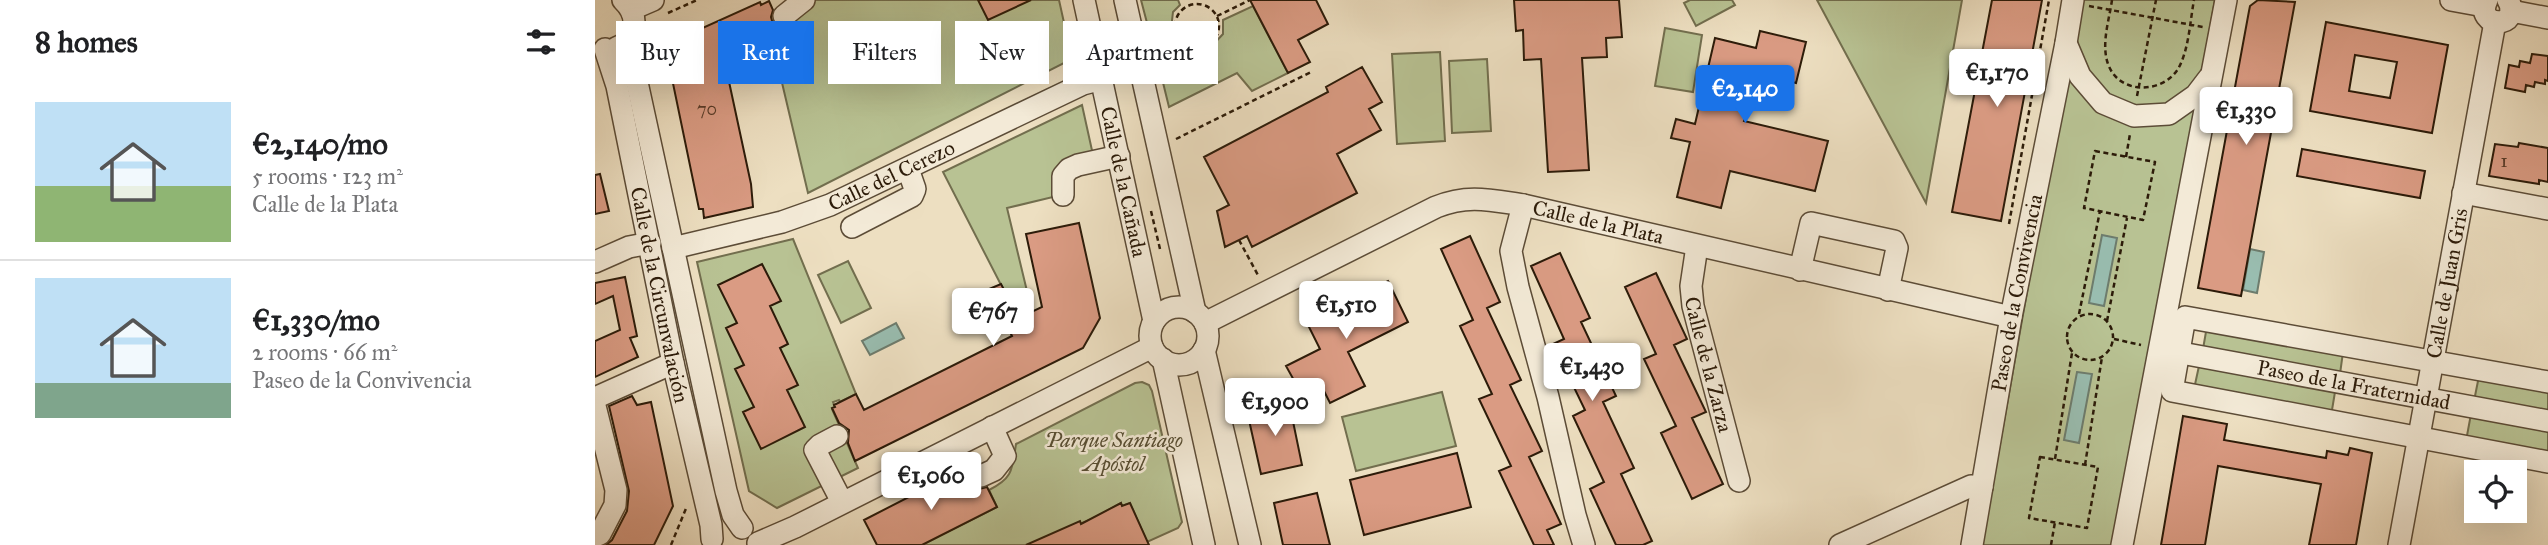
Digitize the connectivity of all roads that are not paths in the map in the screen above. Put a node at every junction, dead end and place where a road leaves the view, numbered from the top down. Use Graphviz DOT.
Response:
graph roads {
  1 [pos="804,0"];
  2 [pos="1084,0"];
  3 [pos="1125,0"];
  4 [pos="2226,0"];
  5 [pos="2451,0"];
  6 [pos="2073,1"];
  7 [pos="628,5"];
  8 [pos="2497,8"];
  9 [pos="656,9"];
  10 [pos="785,16"];
  11 [pos="2548,18"];
  12 [pos="635,21"];
  13 [pos="1089,21"];
  14 [pos="2066,43"];
  15 [pos="600,48"];
  16 [pos="2211,77"];
  17 [pos="637,84"];
  18 [pos="1083,84"];
  19 [pos="1103,84"];
  20 [pos="1119,156"];
  21 [pos="908,169"];
  22 [pos="2463,193"];
  23 [pos="1063,195"];
  24 [pos="1523,205"];
  25 [pos="2548,209"];
  26 [pos="852,227"];
  27 [pos="650,243"];
  28 [pos="1697,246"];
  29 [pos="673,248"];
  30 [pos="595,262"];
  31 [pos="1800,270"];
  32 [pos="1888,290"];
  33 [pos="1200,317"];
  34 [pos="2011,317"];
  35 [pos="1154,321"];
  36 [pos="1204,350"];
  37 [pos="2169,350"];
  38 [pos="1157,353"];
  39 [pos="2433,362"];
  40 [pos="673,363"];
  41 [pos="2548,382"];
  42 [pos="595,398"];
  43 [pos="2426,398"];
  44 [pos="595,406"];
  45 [pos="2548,421"];
  46 [pos="992,427"];
  47 [pos="837,436"];
  48 [pos="2418,438"];
  49 [pos="2548,462"];
  50 [pos="981,475"];
  51 [pos="1739,481"];
  52 [pos="1982,487"];
  53 [pos="842,502"];
  54 [pos="742,528"];
  55 [pos="595,536"];
  56 [pos="711,542"];
  57 [pos="758,544"];
  58 [pos="1198,544"];
  59 [pos="1250,545"];
  60 [pos="1584,545"];
  61 [pos="1840,545"];
  62 [pos="1972,545"];
  63 [pos="2122,545"];
  64 [pos="2399,545"];
  1 -- 10 [label="street"];
  2 -- 13 [label="street, Calle de la Cañada"];
  3 -- 33 [label="street, Calle de la Cañada"];
  4 -- 16 [label="street"];
  5 -- 8 [label="street"];
  6 -- 14 [label="street, Paseo de la Convivencia"];
  7 -- 9 [label="street"];
  7 -- 12 [label="street, Calle de la Circunvalación"];
  8 -- 11 [label="street"];
  8 -- 22 [label="street, Calle de Juan Gris"];
  14 -- 16 [label="street"];
  14 -- 34 [label="street, Paseo de la Convivencia"];
  15 -- 27 [label="street, Calle de la Circunvalación"];
  16 -- 37 [label="street"];
  17 -- 29 [label="street, Calle de la Circunvalación"];
  18 -- 21 [label="street, Calle del Cerezo"];
  19 -- 20 [label="street, Calle de la Cañada"];
  20 -- 23 [label="street"];
  20 -- 35 [label="street, Calle de la Cañada"];
  21 -- 26 [label="street"];
  21 -- 29 [label="street, Calle del Cerezo"];
  22 -- 25 [label="street"];
  22 -- 39 [label="street, Calle de Juan Gris"];
  24 -- 28 [label="street, Calle de la Plata"];
  24 -- 33 [label="street, Calle de la Plata"];
  24 -- 60 [label="street"];
  27 -- 30 [label="street"];
  27 -- 40 [label="street, Calle de la Circunvalación"];
  28 -- 31 [label="street, Calle de la Plata"];
  28 -- 51 [label="street, Calle de la Zarza"];
  29 -- 54 [label="street, Calle de la Circunvalación"];
  31 -- 32 [label="street, Calle de la Plata"];
  31 -- 32 [label="street"];
  32 -- 34 [label="street, Calle de la Plata"];
  33 -- 35 [label="street"];
  33 -- 36 [label="street"];
  34 -- 52 [label="street, Paseo de la Convivencia"];
  35 -- 38 [label="street"];
  36 -- 38 [label="street"];
  36 -- 59 [label="street"];
  37 -- 39 [label="street, Paseo de la Fraternidad"];
  37 -- 43 [label="street, Paseo de la Fraternidad"];
  37 -- 48 [label="street, Paseo de la Fraternidad"];
  37 -- 63 [label="street"];
  38 -- 46 [label="street"];
  38 -- 58 [label="street"];
  39 -- 41 [label="street, Paseo de la Fraternidad"];
  39 -- 43 [label="street, Calle de Juan Gris"];
  40 -- 42 [label="street"];
  40 -- 56 [label="street, Calle de la Circunvalación"];
  43 -- 45 [label="street, Paseo de la Fraternidad"];
  43 -- 48 [label="street, Calle de Juan Gris"];
  44 -- 55 [label="street"];
  46 -- 50 [label="street"];
  46 -- 53 [label="street"];
  47 -- 53 [label="street"];
  48 -- 49 [label="street, Paseo de la Fraternidad"];
  48 -- 64 [label="street, Calle de Juan Gris"];
  52 -- 61 [label="street"];
  52 -- 62 [label="street, Paseo de la Convivencia"];
  53 -- 57 [label="street"];
  54 -- 56 [label="street"];
  54 -- 57 [label="street"];
}
